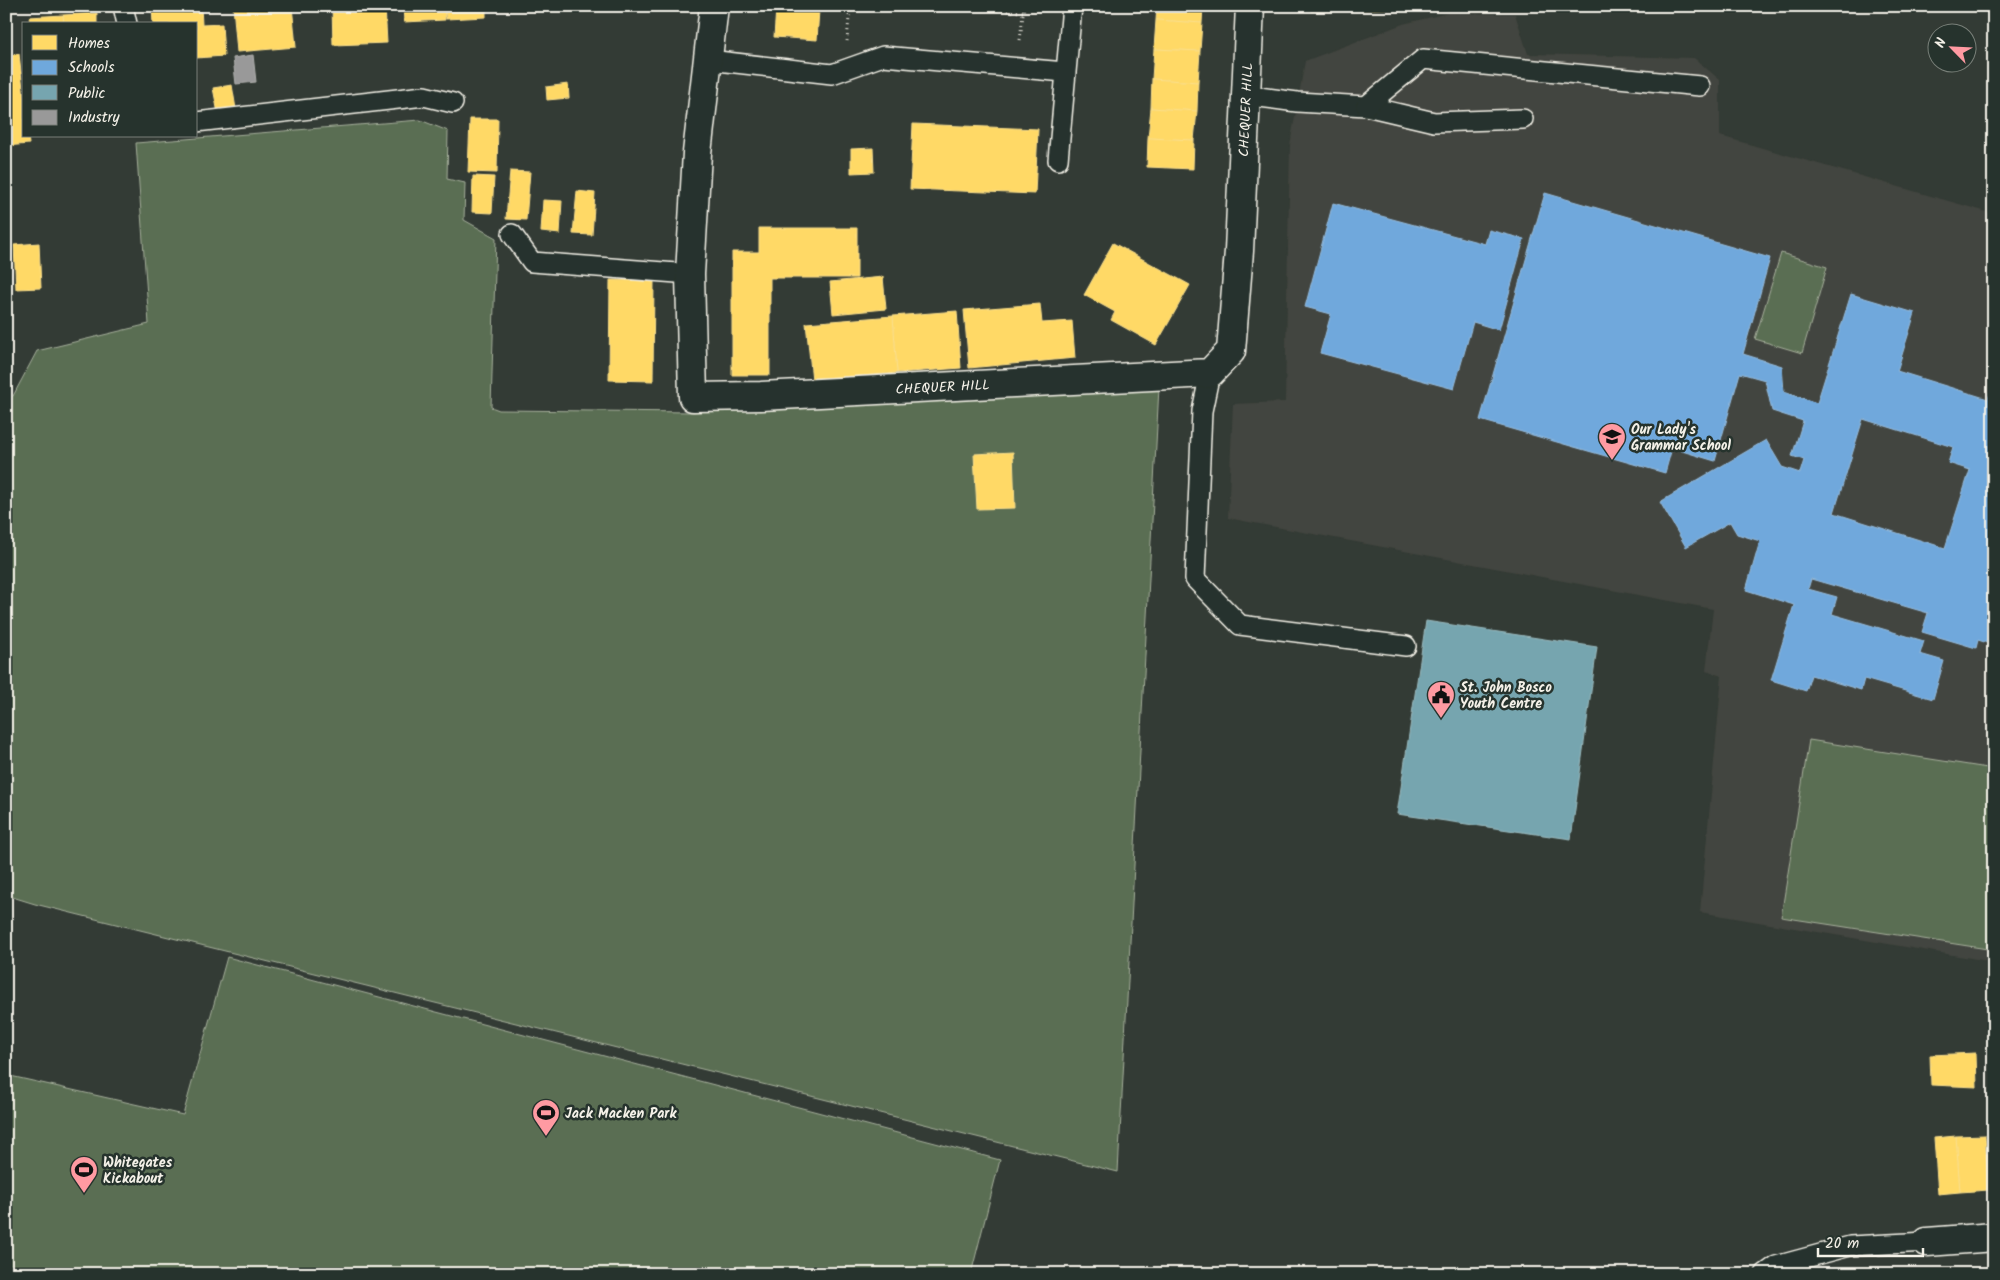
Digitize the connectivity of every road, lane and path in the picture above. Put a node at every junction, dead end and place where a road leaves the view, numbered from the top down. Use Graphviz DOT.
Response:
graph roads {
  1 [pos="123,6"];
  2 [pos="714,6"];
  3 [pos="937,6"];
  4 [pos="1024,6"];
  5 [pos="1072,6"];
  6 [pos="1250,6"];
  7 [pos="983,8"];
  8 [pos="1023,12"];
  9 [pos="127,22"];
  10 [pos="709,60"];
  11 [pos="1017,68"];
  12 [pos="1065,72"];
  13 [pos="1700,86"];
  14 [pos="1244,95"];
  15 [pos="453,103"];
  16 [pos="1366,106"];
  17 [pos="1523,119"];
  18 [pos="198,122"];
  19 [pos="1058,160"];
  20 [pos="512,234"];
  21 [pos="690,274"];
  22 [pos="1210,373"];
  23 [pos="1406,646"];
  24 [pos="1994,1237"];
  25 [pos="1927,1242"];
  26 [pos="1765,1274"];
  1 -- 9 [label="lane"];
  2 -- 10 [label="street, CHEQUER HILL"];
  3 -- 7 [label="path"];
  4 -- 8 [label="path"];
  5 -- 12 [label="lane"];
  6 -- 14 [label="street, CHEQUER HILL"];
  7 -- 8 [label="path"];
  8 -- 11 [label="path"];
  10 -- 11 [label="lane"];
  10 -- 21 [label="street, CHEQUER HILL"];
  11 -- 12 [label="lane"];
  12 -- 19 [label="lane"];
  13 -- 16 [label="lane"];
  14 -- 16 [label="lane"];
  14 -- 22 [label="street, CHEQUER HILL"];
  15 -- 18 [label="lane"];
  16 -- 17 [label="lane"];
  20 -- 21 [label="lane"];
  21 -- 22 [label="street, CHEQUER HILL"];
  22 -- 23 [label="lane"];
  24 -- 25 [label="street"];
  25 -- 26 [label="lane"];
}
